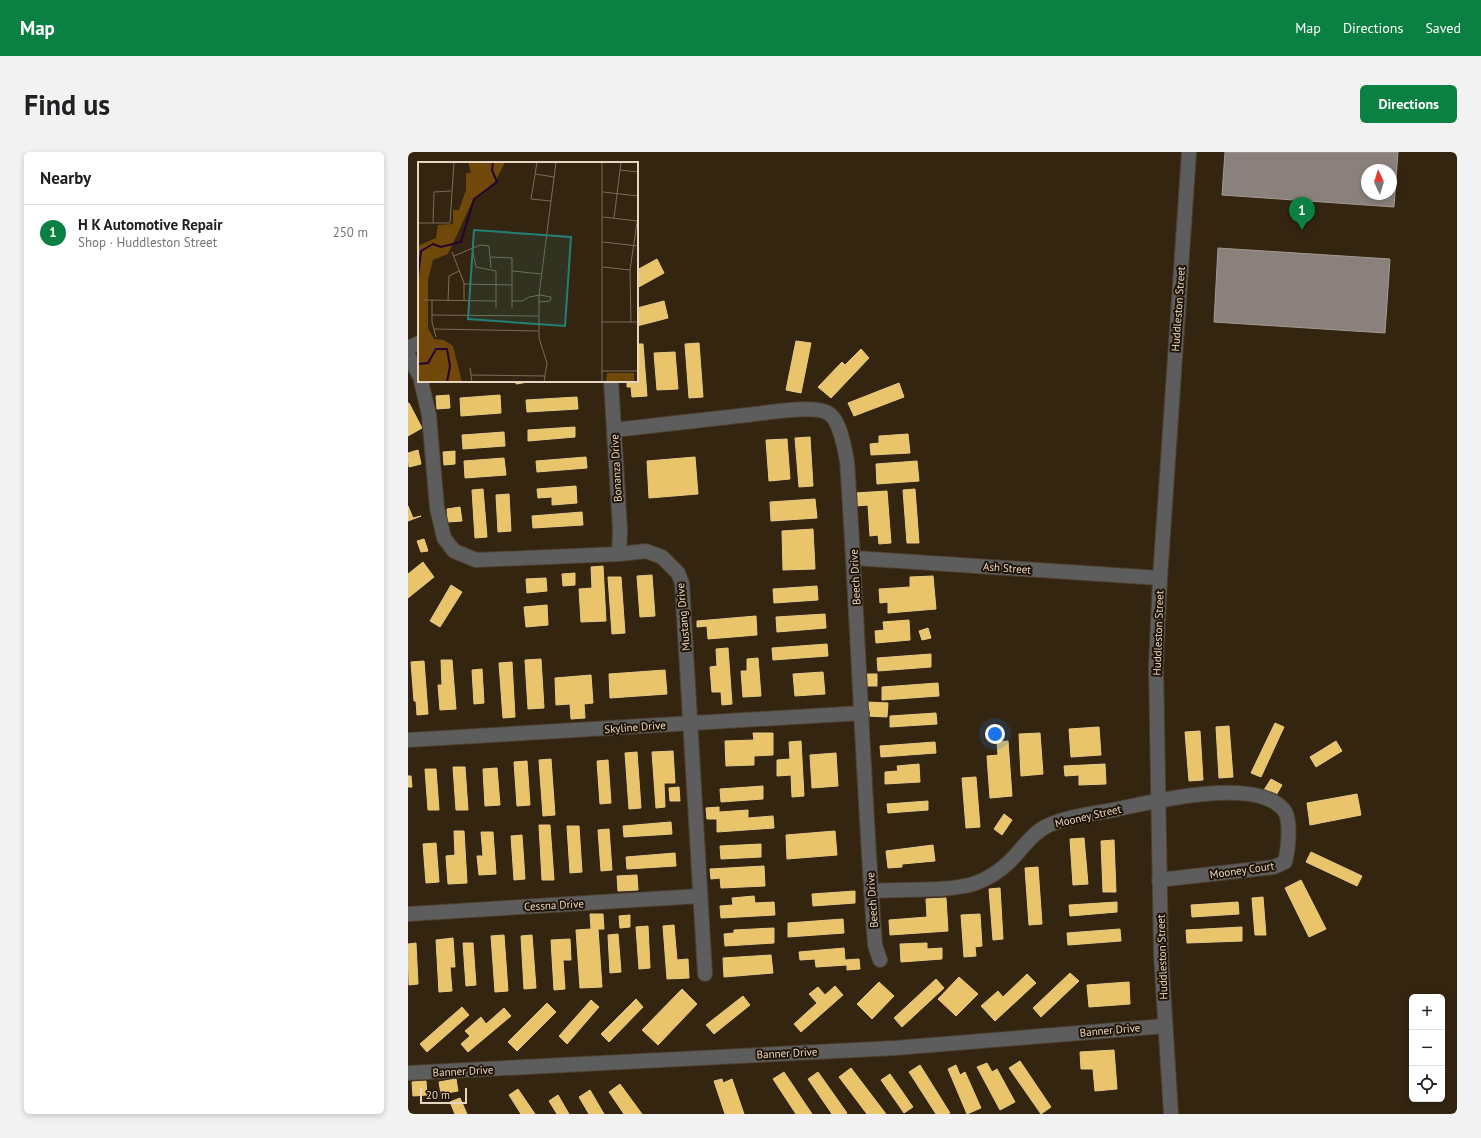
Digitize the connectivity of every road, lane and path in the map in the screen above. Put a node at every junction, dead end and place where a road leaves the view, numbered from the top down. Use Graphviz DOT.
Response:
graph roads {
  1 [pos="1189,152"];
  2 [pos="418,343"];
  3 [pos="408,348"];
  4 [pos="408,355"];
  5 [pos="418,373"];
  6 [pos="421,382"];
  7 [pos="611,382"];
  8 [pos="614,430"];
  9 [pos="619,554"];
  10 [pos="854,558"];
  11 [pos="1160,578"];
  12 [pos="862,712"];
  13 [pos="690,724"];
  14 [pos="408,740"];
  15 [pos="1158,800"];
  16 [pos="1159,880"];
  17 [pos="871,891"];
  18 [pos="700,896"];
  19 [pos="408,914"];
  20 [pos="880,960"];
  21 [pos="705,974"];
  22 [pos="1165,1026"];
  23 [pos="408,1074"];
  24 [pos="1171,1114"];
  1 -- 11 [label="street, Huddleston Street"];
  2 -- 3 [label="street"];
  4 -- 5 [label="street"];
  6 -- 9 [label="street, Mustang Drive"];
  7 -- 8 [label="street, Bonanza Drive"];
  8 -- 9 [label="street, Bonanza Drive"];
  8 -- 10 [label="street, Beech Drive"];
  9 -- 13 [label="street, Mustang Drive"];
  10 -- 11 [label="street, Ash Street"];
  10 -- 12 [label="street, Beech Drive"];
  11 -- 15 [label="street, Huddleston Street"];
  12 -- 13 [label="street, Skyline Drive"];
  12 -- 17 [label="street, Beech Drive"];
  13 -- 14 [label="street, Skyline Drive"];
  13 -- 18 [label="street, Mustang Drive"];
  15 -- 16 [label="street, Huddleston Street"];
  15 -- 16 [label="street, Mooney Court"];
  15 -- 17 [label="street, Mooney Street"];
  16 -- 22 [label="street, Huddleston Street"];
  17 -- 20 [label="street, Beech Drive"];
  18 -- 19 [label="street, Cessna Drive"];
  18 -- 21 [label="street, Mustang Drive"];
  22 -- 23 [label="street, Banner Drive"];
  22 -- 24 [label="street, Huddleston Street"];
}
